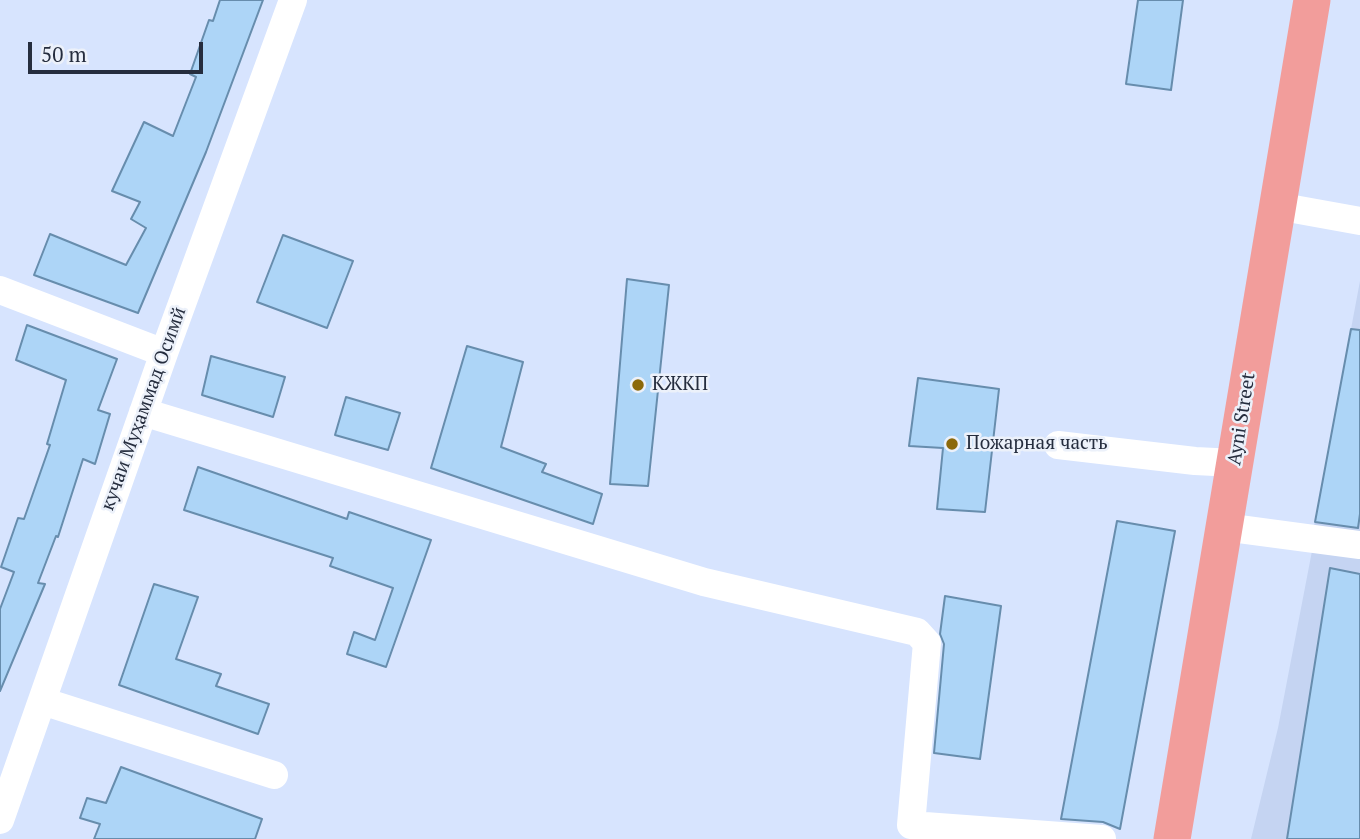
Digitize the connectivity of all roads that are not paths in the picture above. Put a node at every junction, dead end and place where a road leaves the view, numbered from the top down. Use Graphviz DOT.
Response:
graph roads {
  1 [pos="293,0"];
  2 [pos="1312,0"];
  3 [pos="1277,206"];
  4 [pos="1360,221"];
  5 [pos="0,290"];
  6 [pos="164,353"];
  7 [pos="143,412"];
  8 [pos="1058,445"];
  9 [pos="1235,463"];
  10 [pos="1224,527"];
  11 [pos="1360,545"];
  12 [pos="41,701"];
  13 [pos="274,775"];
  14 [pos="0,820"];
  15 [pos="1102,839"];
  16 [pos="1172,839"];
  1 -- 6 [label="street, кучаи Муҳаммад Осимй"];
  2 -- 3 [label="main road, Ayni Street"];
  3 -- 4 [label="street"];
  3 -- 9 [label="main road, Ayni Street"];
  5 -- 6 [label="street"];
  6 -- 7 [label="street, кучаи Муҳаммад Осимй"];
  7 -- 12 [label="street, кучаи Муҳаммад Осимй"];
  7 -- 15 [label="street"];
  8 -- 9 [label="street"];
  9 -- 10 [label="main road, Ayni Street"];
  10 -- 11 [label="street"];
  10 -- 16 [label="main road, Ayni Street"];
  12 -- 13 [label="street"];
  12 -- 14 [label="street, кучаи Муҳаммад Осимй"];
}
